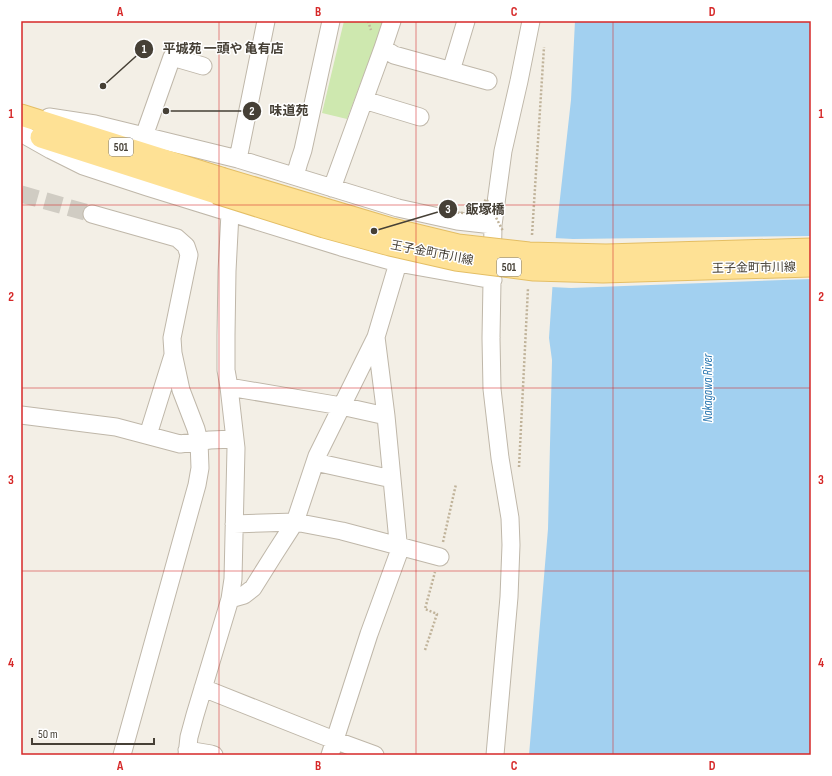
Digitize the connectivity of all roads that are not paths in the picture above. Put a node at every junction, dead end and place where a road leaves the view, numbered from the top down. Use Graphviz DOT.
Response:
graph roads {
  1 [pos="331,21"];
  2 [pos="392,21"];
  3 [pos="466,21"];
  4 [pos="531,21"];
  5 [pos="263,22"];
  6 [pos="383,48"];
  7 [pos="203,66"];
  8 [pos="451,71"];
  9 [pos="488,81"];
  10 [pos="364,100"];
  11 [pos="21,114"];
  12 [pos="420,117"];
  13 [pos="21,132"];
  14 [pos="144,136"];
  15 [pos="238,159"];
  16 [pos="295,176"];
  17 [pos="218,185"];
  18 [pos="332,188"];
  19 [pos="230,213"];
  20 [pos="92,214"];
  21 [pos="493,225"];
  22 [pos="811,249"];
  23 [pos="398,263"];
  24 [pos="811,266"];
  25 [pos="493,280"];
  26 [pos="376,337"];
  27 [pos="173,353"];
  28 [pos="229,387"];
  29 [pos="341,406"];
  30 [pos="21,415"];
  31 [pos="386,416"];
  32 [pos="148,435"];
  33 [pos="235,439"];
  34 [pos="199,441"];
  35 [pos="315,462"];
  36 [pos="392,479"];
  37 [pos="295,522"];
  38 [pos="234,524"];
  39 [pos="398,546"];
  40 [pos="440,557"];
  41 [pos="230,599"];
  42 [pos="203,688"];
  43 [pos="332,747"];
  44 [pos="187,753"];
  45 [pos="122,755"];
  46 [pos="214,755"];
  47 [pos="375,755"];
  48 [pos="495,755"];
  1 -- 16 [label="street"];
  2 -- 6 [label="street"];
  3 -- 8 [label="street"];
  4 -- 21 [label="street"];
  5 -- 15 [label="street"];
  6 -- 8 [label="street"];
  6 -- 10 [label="street"];
  7 -- 14 [label="street"];
  8 -- 9 [label="street"];
  10 -- 12 [label="street"];
  10 -- 18 [label="street"];
  11 -- 14 [label="street"];
  11 -- 17 [label="main road, 王子金町市川線 / 501"];
  13 -- 17 [label="main road, 王子金町市川線 / 501"];
  13 -- 19 [label="street"];
  14 -- 15 [label="street"];
  15 -- 16 [label="street"];
  16 -- 18 [label="street"];
  17 -- 22 [label="main road, 王子金町市川線 / 501, bridge"];
  17 -- 24 [label="main road, 王子金町市川線 / 501, bridge"];
  18 -- 21 [label="street"];
  19 -- 23 [label="street"];
  19 -- 28 [label="street"];
  20 -- 27 [label="street"];
  21 -- 25 [label="street"];
  23 -- 25 [label="street"];
  23 -- 26 [label="street"];
  25 -- 48 [label="street"];
  26 -- 29 [label="street"];
  26 -- 31 [label="street"];
  27 -- 32 [label="street"];
  27 -- 34 [label="street"];
  28 -- 29 [label="street"];
  28 -- 33 [label="street"];
  29 -- 31 [label="street"];
  29 -- 35 [label="street"];
  30 -- 32 [label="street"];
  31 -- 36 [label="street"];
  32 -- 34 [label="street"];
  33 -- 34 [label="street"];
  33 -- 38 [label="street"];
  34 -- 45 [label="street"];
  35 -- 36 [label="street"];
  35 -- 37 [label="street"];
  36 -- 39 [label="street"];
  37 -- 38 [label="street"];
  37 -- 39 [label="street"];
  37 -- 41 [label="street"];
  38 -- 41 [label="street"];
  39 -- 40 [label="street"];
  39 -- 43 [label="street"];
  41 -- 42 [label="street"];
  42 -- 43 [label="street"];
  42 -- 44 [label="street"];
  43 -- 47 [label="street"];
  44 -- 46 [label="street"];
}
